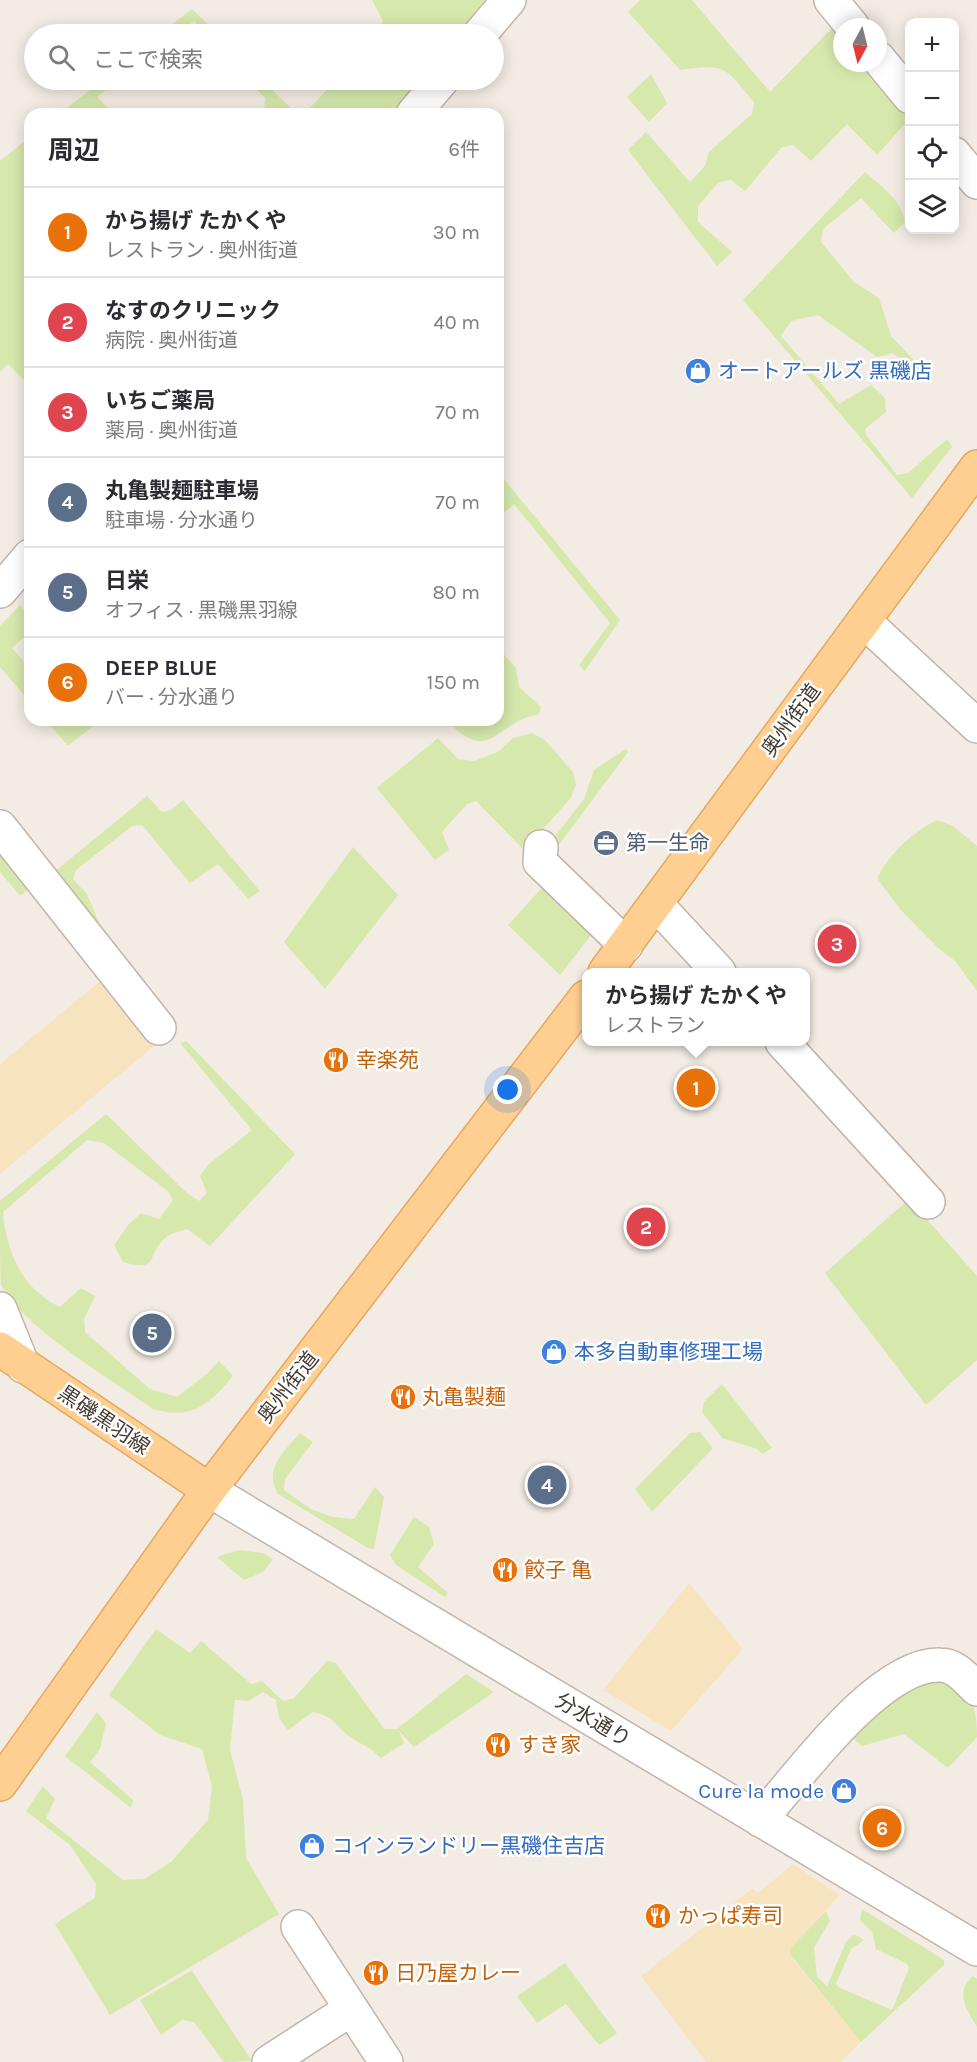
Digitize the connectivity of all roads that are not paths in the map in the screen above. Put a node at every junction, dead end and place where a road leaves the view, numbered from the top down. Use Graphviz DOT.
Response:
graph roads {
  1 [pos="509,0"];
  2 [pos="831,0"];
  3 [pos="846,18"];
  4 [pos="489,24"];
  5 [pos="887,70"];
  6 [pos="433,90"];
  7 [pos="905,93"];
  8 [pos="418,108"];
  9 [pos="959,160"];
  10 [pos="977,182"];
  11 [pos="977,466"];
  12 [pos="24,563"];
  13 [pos="0,591"];
  14 [pos="864,621"];
  15 [pos="977,726"];
  16 [pos="0,827"];
  17 [pos="541,847"];
  18 [pos="656,904"];
  19 [pos="626,945"];
  20 [pos="608,968"];
  21 [pos="715,968"];
  22 [pos="582,1003"];
  23 [pos="159,1028"];
  24 [pos="787,1046"];
  25 [pos="928,1202"];
  26 [pos="0,1310"];
  27 [pos="11,1357"];
  28 [pos="209,1490"];
  29 [pos="977,1689"];
  30 [pos="0,1784"];
  31 [pos="760,1820"];
  32 [pos="298,1927"];
  33 [pos="977,1949"];
  34 [pos="351,2009"];
  35 [pos="268,2062"];
  36 [pos="386,2062"];
  1 -- 4 [label="street"];
  2 -- 3 [label="street"];
  5 -- 7 [label="street"];
  6 -- 8 [label="street"];
  9 -- 10 [label="street"];
  11 -- 14 [label="main road, 奥州街道"];
  12 -- 13 [label="street"];
  14 -- 15 [label="street"];
  14 -- 18 [label="main road, 奥州街道"];
  16 -- 23 [label="street"];
  17 -- 19 [label="street"];
  18 -- 19 [label="main road, 奥州街道"];
  18 -- 21 [label="street"];
  19 -- 20 [label="main road, 奥州街道"];
  22 -- 28 [label="main road, 奥州街道"];
  24 -- 25 [label="street"];
  26 -- 27 [label="street"];
  27 -- 28 [label="main road, 黒磯黒羽線"];
  28 -- 30 [label="main road, 奥州街道"];
  28 -- 31 [label="street, 分水通り"];
  29 -- 31 [label="street"];
  31 -- 33 [label="street, 分水通り"];
  32 -- 34 [label="street"];
  34 -- 35 [label="street"];
  34 -- 36 [label="street"];
}
